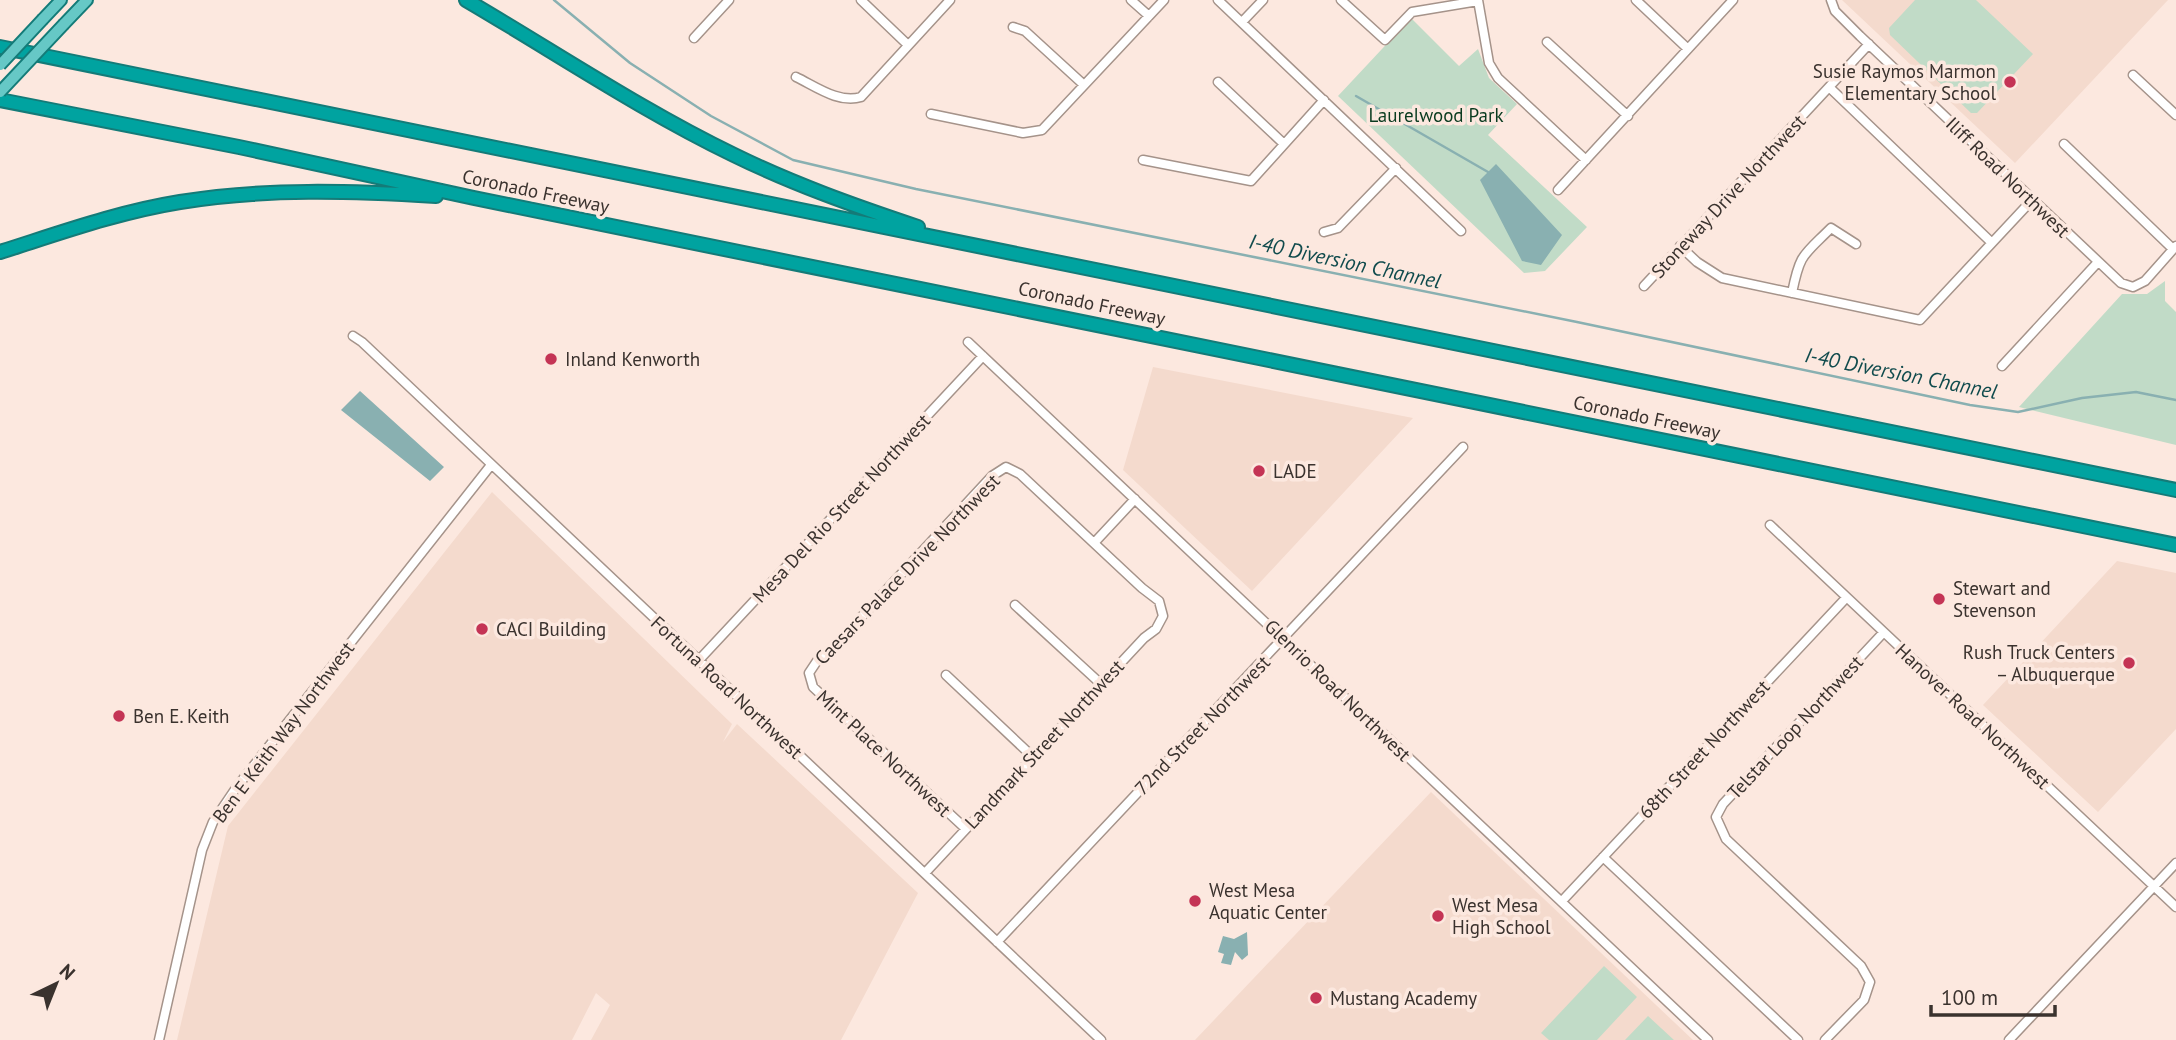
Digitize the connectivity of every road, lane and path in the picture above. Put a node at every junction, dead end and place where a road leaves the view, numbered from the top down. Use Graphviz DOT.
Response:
graph roads {
  1 [pos="61,0"];
  2 [pos="87,0"];
  3 [pos="466,0"];
  4 [pos="472,0"];
  5 [pos="861,0"];
  6 [pos="950,0"];
  7 [pos="1131,0"];
  8 [pos="1164,0"];
  9 [pos="1218,0"];
  10 [pos="1233,0"];
  11 [pos="1263,0"];
  12 [pos="1341,0"];
  13 [pos="1478,0"];
  14 [pos="1636,0"];
  15 [pos="1733,0"];
  16 [pos="1831,0"];
  17 [pos="725,1"];
  18 [pos="1226,7"];
  19 [pos="1149,16"];
  20 [pos="501,20"];
  21 [pos="1242,22"];
  22 [pos="1013,27"];
  23 [pos="694,37"];
  24 [pos="1547,42"];
  25 [pos="1869,44"];
  26 [pos="908,45"];
  27 [pos="0,47"];
  28 [pos="1688,49"];
  29 [pos="0,65"];
  30 [pos="2133,75"];
  31 [pos="796,77"];
  32 [pos="1218,82"];
  33 [pos="1084,85"];
  34 [pos="1829,87"];
  35 [pos="0,92"];
  36 [pos="0,100"];
  37 [pos="1324,100"];
  38 [pos="931,114"];
  39 [pos="2176,115"];
  40 [pos="1628,116"];
  41 [pos="1284,144"];
  42 [pos="2064,144"];
  43 [pos="1143,160"];
  44 [pos="1587,160"];
  45 [pos="1395,168"];
  46 [pos="1558,190"];
  47 [pos="474,198"];
  48 [pos="2032,200"];
  49 [pos="1461,231"];
  50 [pos="1324,232"];
  51 [pos="1991,242"];
  52 [pos="967,244"];
  53 [pos="1856,244"];
  54 [pos="1680,246"];
  55 [pos="2174,248"];
  56 [pos="0,252"];
  57 [pos="2098,262"];
  58 [pos="1644,286"];
  59 [pos="1792,293"];
  60 [pos="353,336"];
  61 [pos="968,342"];
  62 [pos="983,356"];
  63 [pos="2002,366"];
  64 [pos="1463,447"];
  65 [pos="491,465"];
  66 [pos="2176,490"];
  67 [pos="1135,499"];
  68 [pos="1770,525"];
  69 [pos="1094,543"];
  70 [pos="2176,545"];
  71 [pos="1846,598"];
  72 [pos="1015,605"];
  73 [pos="1883,633"];
  74 [pos="1284,639"];
  75 [pos="699,660"];
  76 [pos="809,673"];
  77 [pos="946,675"];
  78 [pos="1101,684"];
  79 [pos="1033,757"];
  80 [pos="966,829"];
  81 [pos="1603,857"];
  82 [pos="2176,863"];
  83 [pos="925,873"];
  84 [pos="2154,886"];
  85 [pos="1562,901"];
  86 [pos="2176,907"];
  87 [pos="997,942"];
  88 [pos="159,1040"];
  89 [pos="1101,1040"];
  90 [pos="1708,1040"];
  91 [pos="1798,1040"];
  92 [pos="1825,1040"];
  93 [pos="2009,1040"];
  1 -- 29 [label="main road, bridge"];
  2 -- 35 [label="main road, bridge"];
  3 -- 20 [label="highway"];
  4 -- 20 [label="highway"];
  5 -- 26 [label="street"];
  6 -- 26 [label="street"];
  7 -- 19 [label="street"];
  8 -- 19 [label="street"];
  9 -- 18 [label="street"];
  10 -- 18 [label="street"];
  11 -- 21 [label="street"];
  12 -- 13 [label="street"];
  13 -- 44 [label="street"];
  14 -- 28 [label="street"];
  15 -- 28 [label="street"];
  16 -- 25 [label="street, Iliff Road Northwest"];
  17 -- 23 [label="street"];
  18 -- 21 [label="street"];
  19 -- 33 [label="street"];
  20 -- 52 [label="highway"];
  21 -- 37 [label="street"];
  22 -- 33 [label="street"];
  24 -- 40 [label="street"];
  25 -- 34 [label="street, Stoneway Drive Northwest"];
  25 -- 48 [label="street, Iliff Road Northwest"];
  26 -- 31 [label="street"];
  27 -- 52 [label="highway, Coronado Freeway"];
  28 -- 40 [label="street"];
  30 -- 39 [label="street"];
  32 -- 41 [label="street"];
  33 -- 38 [label="street"];
  34 -- 51 [label="street"];
  34 -- 54 [label="street, Stoneway Drive Northwest"];
  36 -- 47 [label="highway, Coronado Freeway"];
  37 -- 41 [label="street"];
  37 -- 45 [label="street"];
  40 -- 44 [label="street"];
  41 -- 43 [label="street"];
  42 -- 55 [label="street"];
  44 -- 46 [label="street"];
  45 -- 49 [label="street"];
  45 -- 50 [label="street"];
  47 -- 56 [label="highway"];
  47 -- 70 [label="highway, Coronado Freeway"];
  48 -- 51 [label="street"];
  48 -- 57 [label="street, Iliff Road Northwest"];
  51 -- 59 [label="street"];
  52 -- 66 [label="highway, Coronado Freeway"];
  53 -- 59 [label="street"];
  54 -- 58 [label="street, Stoneway Drive Northwest"];
  54 -- 59 [label="street"];
  55 -- 57 [label="street, Iliff Road Northwest"];
  57 -- 63 [label="street"];
  60 -- 65 [label="street, Fortuna Road Northwest"];
  61 -- 62 [label="street, Glenrio Road Northwest"];
  62 -- 67 [label="street, Glenrio Road Northwest"];
  62 -- 75 [label="street, Mesa Del Rio Street Northwest"];
  64 -- 74 [label="street, 72nd Street Northwest"];
  65 -- 75 [label="street, Fortuna Road Northwest"];
  65 -- 88 [label="street, Ben E Keith Way Northwest"];
  67 -- 69 [label="street"];
  67 -- 74 [label="street, Glenrio Road Northwest"];
  68 -- 71 [label="street, Hanover Road Northwest"];
  69 -- 76 [label="street, Caesars Palace Drive Northwest"];
  69 -- 78 [label="street, Landmark Street Northwest"];
  71 -- 73 [label="street, Hanover Road Northwest"];
  71 -- 81 [label="street, 68th Street Northwest"];
  72 -- 78 [label="street"];
  73 -- 84 [label="street, Hanover Road Northwest"];
  73 -- 92 [label="street, Telstar Loop Northwest"];
  74 -- 85 [label="street, Glenrio Road Northwest"];
  74 -- 87 [label="street, 72nd Street Northwest"];
  75 -- 83 [label="street, Fortuna Road Northwest"];
  76 -- 80 [label="street, Mint Place Northwest"];
  77 -- 79 [label="street"];
  78 -- 79 [label="street, Landmark Street Northwest"];
  79 -- 80 [label="street, Landmark Street Northwest"];
  80 -- 83 [label="street, Landmark Street Northwest"];
  81 -- 85 [label="street, 68th Street Northwest"];
  81 -- 91 [label="street"];
  82 -- 84 [label="street"];
  83 -- 87 [label="street, Fortuna Road Northwest"];
  84 -- 86 [label="street, Hanover Road Northwest"];
  84 -- 93 [label="street"];
  85 -- 90 [label="street, Glenrio Road Northwest"];
  87 -- 89 [label="street, Fortuna Road Northwest"];
}
